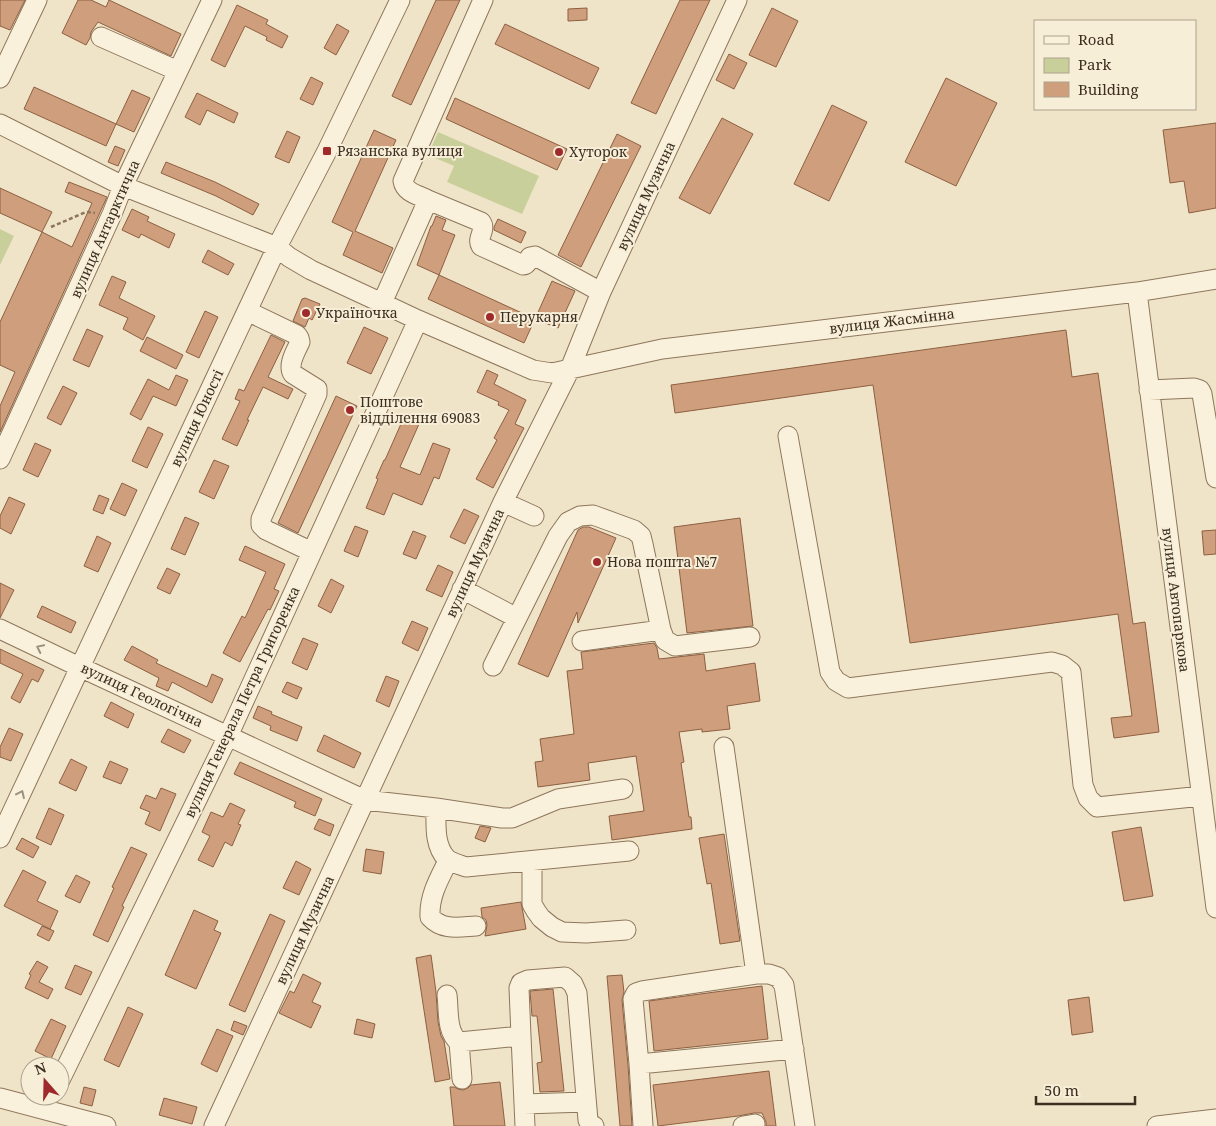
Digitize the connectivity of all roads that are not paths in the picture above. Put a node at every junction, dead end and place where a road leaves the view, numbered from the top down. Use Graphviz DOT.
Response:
graph roads {
  1 [pos="37,0"];
  2 [pos="212,0"];
  3 [pos="400,0"];
  4 [pos="483,0"];
  5 [pos="737,0"];
  6 [pos="101,37"];
  7 [pos="2,67"];
  8 [pos="178,71"];
  9 [pos="0,124"];
  10 [pos="123,186"];
  11 [pos="428,200"];
  12 [pos="277,247"];
  13 [pos="1216,279"];
  14 [pos="601,292"];
  15 [pos="1137,292"];
  16 [pos="382,303"];
  17 [pos="247,311"];
  18 [pos="418,320"];
  19 [pos="570,369"];
  20 [pos="1150,390"];
  21 [pos="788,436"];
  22 [pos="0,459"];
  23 [pos="1216,478"];
  24 [pos="503,502"];
  25 [pos="534,516"];
  26 [pos="312,552"];
  27 [pos="462,589"];
  28 [pos="517,618"];
  29 [pos="0,629"];
  30 [pos="661,630"];
  31 [pos="750,637"];
  32 [pos="582,641"];
  33 [pos="493,666"];
  34 [pos="81,667"];
  35 [pos="228,736"];
  36 [pos="724,746"];
  37 [pos="623,789"];
  38 [pos="1202,796"];
  39 [pos="365,800"];
  40 [pos="436,808"];
  41 [pos="0,838"];
  42 [pos="629,851"];
  43 [pos="448,861"];
  44 [pos="532,861"];
  45 [pos="1216,908"];
  46 [pos="476,926"];
  47 [pos="626,930"];
  48 [pos="756,974"];
  49 [pos="447,995"];
  50 [pos="521,1036"];
  51 [pos="459,1042"];
  52 [pos="794,1049"];
  53 [pos="70,1060"];
  54 [pos="639,1064"];
  55 [pos="462,1079"];
  56 [pos="0,1098"];
  57 [pos="20,1100"];
  58 [pos="586,1102"];
  59 [pos="524,1104"];
  60 [pos="56,1106"];
  61 [pos="1216,1118"];
  62 [pos="799,1122"];
  63 [pos="106,1126"];
  64 [pos="214,1126"];
  65 [pos="524,1126"];
  66 [pos="594,1126"];
  67 [pos="643,1126"];
  68 [pos="1157,1126"];
  1 -- 7 [label="street"];
  2 -- 8 [label="street, вулиця Антарктична"];
  3 -- 12 [label="street, вулиця Юності"];
  4 -- 11 [label="street"];
  5 -- 14 [label="street, вулиця Музична"];
  6 -- 8 [label="street"];
  8 -- 10 [label="street, вулиця Антарктична"];
  9 -- 10 [label="street, вулиця Жасмінна"];
  10 -- 12 [label="street, вулиця Жасмінна"];
  10 -- 22 [label="street, вулиця Антарктична"];
  11 -- 14 [label="street"];
  11 -- 16 [label="street"];
  12 -- 16 [label="street, вулиця Жасмінна"];
  12 -- 17 [label="street, вулиця Юності"];
  13 -- 15 [label="street, вулиця Жасмінна"];
  14 -- 19 [label="street, вулиця Музична"];
  15 -- 19 [label="street, вулиця Жасмінна"];
  15 -- 20 [label="street, вулиця Автопаркова"];
  16 -- 18 [label="street, вулиця Жасмінна"];
  17 -- 26 [label="street"];
  17 -- 34 [label="street, вулиця Юності"];
  18 -- 19 [label="street, вулиця Жасмінна"];
  18 -- 26 [label="street, вулиця Генерала Петра Григоренка"];
  19 -- 24 [label="street, вулиця Музична"];
  20 -- 23 [label="street"];
  20 -- 38 [label="street, вулиця Автопаркова"];
  21 -- 38 [label="street"];
  24 -- 25 [label="street"];
  24 -- 27 [label="street, вулиця Музична"];
  26 -- 35 [label="street, вулиця Генерала Петра Григоренка"];
  27 -- 28 [label="street"];
  27 -- 39 [label="street, вулиця Музична"];
  28 -- 30 [label="street"];
  28 -- 33 [label="street"];
  34 -- 29 [label="street, вулиця Геологічна, one-way"];
  30 -- 31 [label="street"];
  30 -- 32 [label="street"];
  34 -- 35 [label="street, вулиця Геологічна"];
  41 -- 34 [label="street, вулиця Юності, one-way"];
  35 -- 39 [label="street, вулиця Геологічна"];
  35 -- 53 [label="street, вулиця Генерала Петра Григоренка"];
  36 -- 48 [label="street"];
  37 -- 40 [label="street, вулиця Геологічна"];
  38 -- 45 [label="street, вулиця Автопаркова"];
  39 -- 40 [label="street, вулиця Геологічна"];
  39 -- 64 [label="street, вулиця Музична"];
  40 -- 43 [label="street"];
  42 -- 44 [label="street"];
  43 -- 44 [label="street"];
  43 -- 46 [label="street"];
  44 -- 47 [label="street"];
  48 -- 52 [label="street"];
  48 -- 54 [label="street"];
  49 -- 51 [label="street"];
  50 -- 51 [label="street"];
  50 -- 58 [label="street"];
  50 -- 59 [label="street"];
  51 -- 55 [label="street"];
  52 -- 54 [label="street"];
  52 -- 62 [label="street"];
  54 -- 67 [label="street"];
  56 -- 57 [label="street"];
  58 -- 59 [label="street"];
  58 -- 66 [label="street"];
  59 -- 65 [label="street"];
  60 -- 63 [label="street"];
  61 -- 68 [label="street"];
}
